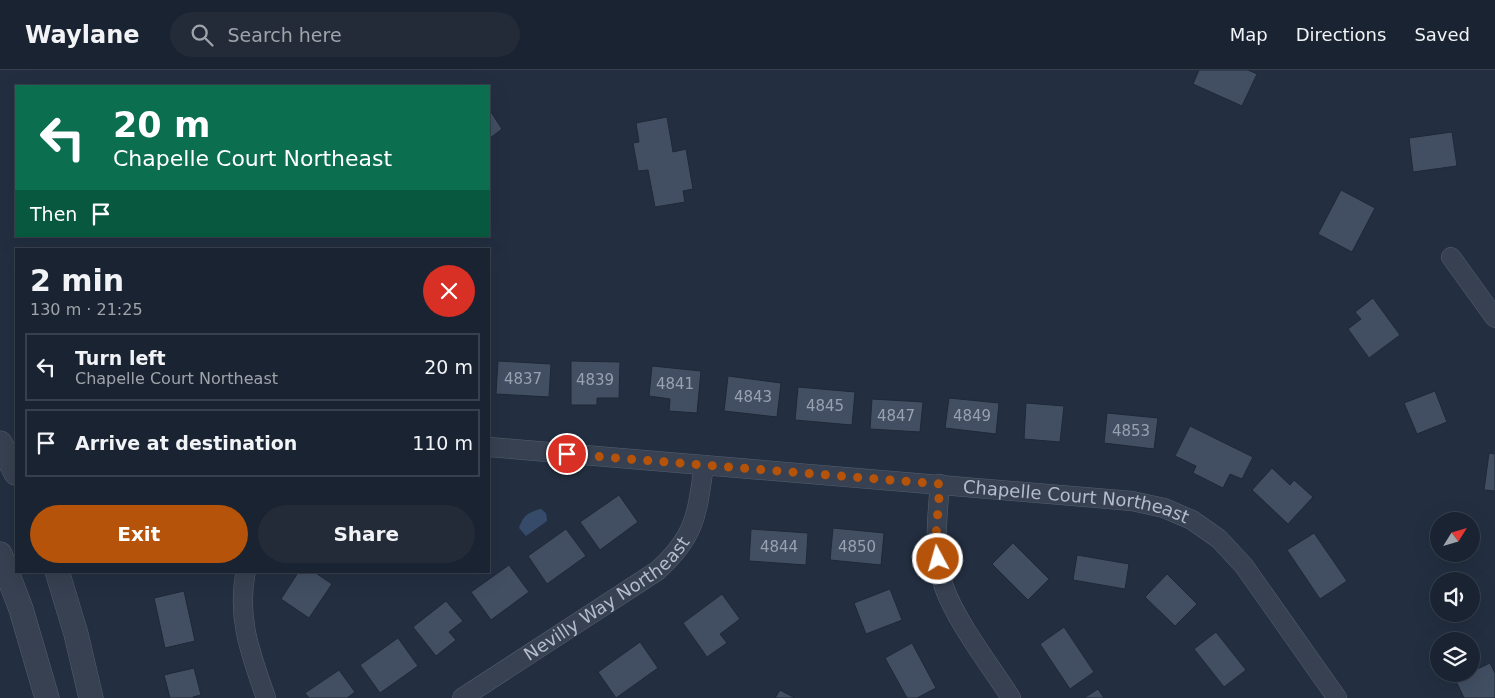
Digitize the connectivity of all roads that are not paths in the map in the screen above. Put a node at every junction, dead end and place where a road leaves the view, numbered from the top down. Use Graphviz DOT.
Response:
graph roads {
  1 [pos="1451,257"];
  2 [pos="1495,318"];
  3 [pos="0,443"];
  4 [pos="490,447"];
  5 [pos="704,465"];
  6 [pos="15,471"];
  7 [pos="940,484"];
  8 [pos="0,554"];
  9 [pos="58,573"];
  10 [pos="246,573"];
  11 [pos="47,698"];
  12 [pos="91,698"];
  13 [pos="266,698"];
  14 [pos="462,698"];
  15 [pos="1011,698"];
  16 [pos="1336,698"];
  1 -- 2 [label="street"];
  3 -- 6 [label="street"];
  4 -- 5 [label="street, Chapelle Court Northeast"];
  5 -- 7 [label="street, Chapelle Court Northeast"];
  5 -- 14 [label="street, Nevilly Way Northeast"];
  7 -- 15 [label="street"];
  7 -- 16 [label="street, Chapelle Court Northeast"];
  8 -- 11 [label="street"];
  9 -- 12 [label="street"];
  10 -- 13 [label="street"];
}
